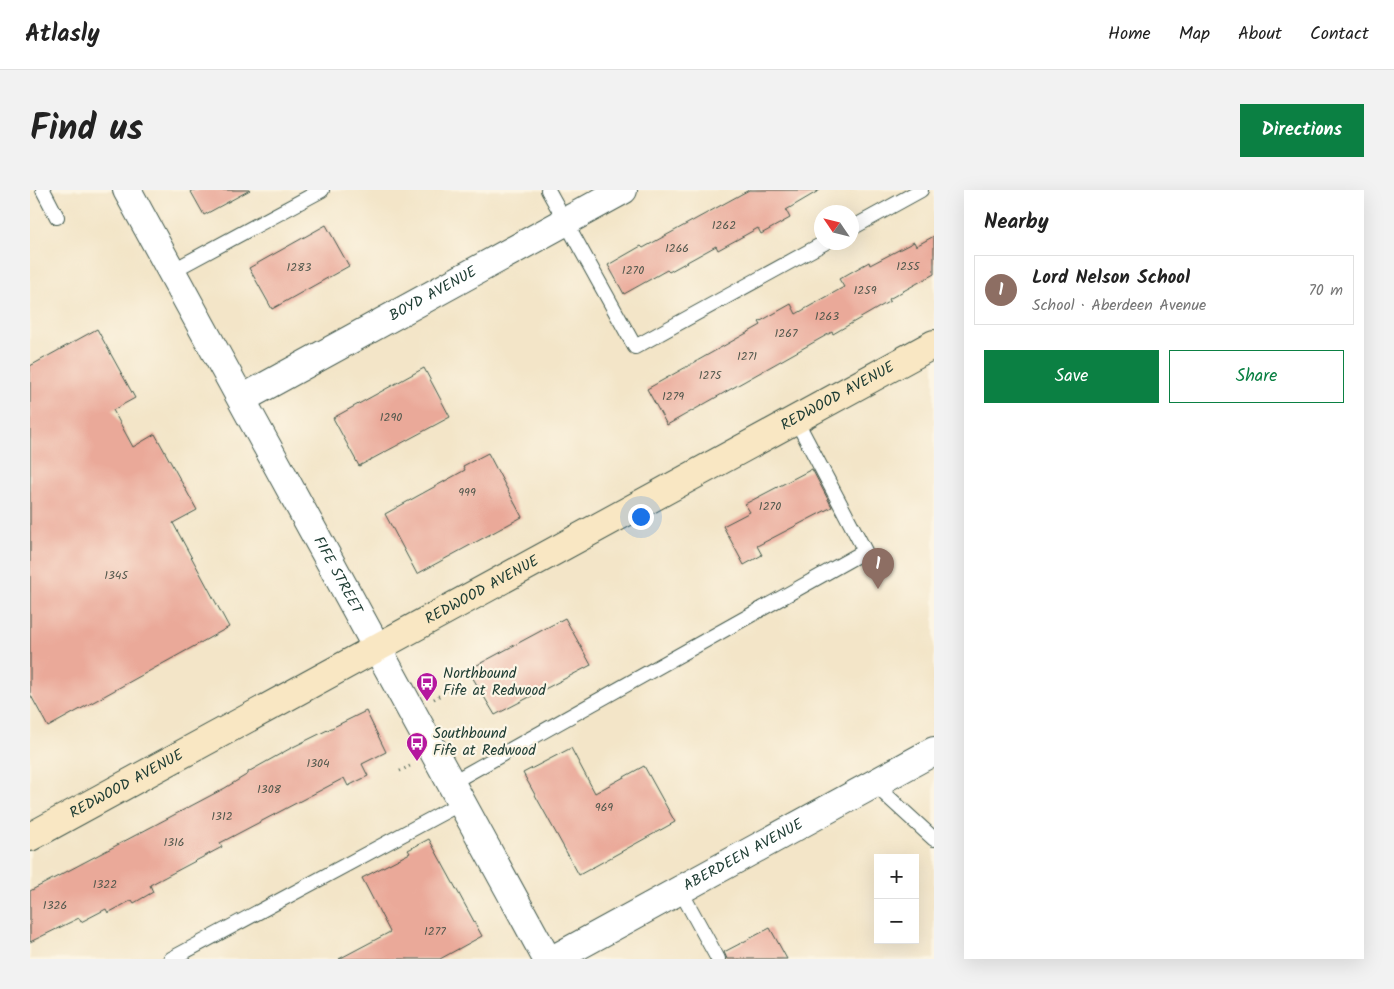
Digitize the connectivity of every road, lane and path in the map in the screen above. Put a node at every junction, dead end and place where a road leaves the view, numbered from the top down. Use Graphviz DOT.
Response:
graph roads {
  1 [pos="43,190"];
  2 [pos="128,190"];
  3 [pos="322,190"];
  4 [pos="548,190"];
  5 [pos="623,190"];
  6 [pos="921,190"];
  7 [pos="57,217"];
  8 [pos="566,221"];
  9 [pos="859,224"];
  10 [pos="814,249"];
  11 [pos="172,271"];
  12 [pos="934,344"];
  13 [pos="242,400"];
  14 [pos="796,420"];
  15 [pos="377,648"];
  16 [pos="447,691"];
  17 [pos="427,702"];
  18 [pos="934,751"];
  19 [pos="417,762"];
  20 [pos="400,771"];
  21 [pos="874,784"];
  22 [pos="456,793"];
  23 [pos="30,837"];
  24 [pos="934,838"];
  25 [pos="680,890"];
  26 [pos="171,959"];
  27 [pos="547,959"];
  28 [pos="554,959"];
  29 [pos="718,959"];
  1 -- 7 [label="lane"];
  2 -- 11 [label="street, FIFE STREET"];
  3 -- 11 [label="lane"];
  4 -- 8 [label="lane"];
  5 -- 8 [label="street, BOYD AVENUE"];
  6 -- 9 [label="lane"];
  8 -- 10 [label="lane"];
  8 -- 13 [label="street, BOYD AVENUE"];
  11 -- 13 [label="street, FIFE STREET"];
  12 -- 14 [label="street, REDWOOD AVENUE"];
  13 -- 15 [label="street, FIFE STREET"];
  14 -- 15 [label="street, REDWOOD AVENUE"];
  14 -- 22 [label="lane"];
  15 -- 22 [label="street, FIFE STREET"];
  15 -- 23 [label="street, REDWOOD AVENUE"];
  16 -- 17 [label="path"];
  18 -- 21 [label="street, ABERDEEN AVENUE"];
  19 -- 20 [label="path"];
  21 -- 24 [label="lane"];
  21 -- 25 [label="street, ABERDEEN AVENUE"];
  22 -- 26 [label="lane"];
  22 -- 27 [label="street, FIFE STREET"];
  25 -- 28 [label="street, ABERDEEN AVENUE"];
  25 -- 29 [label="lane"];
}
